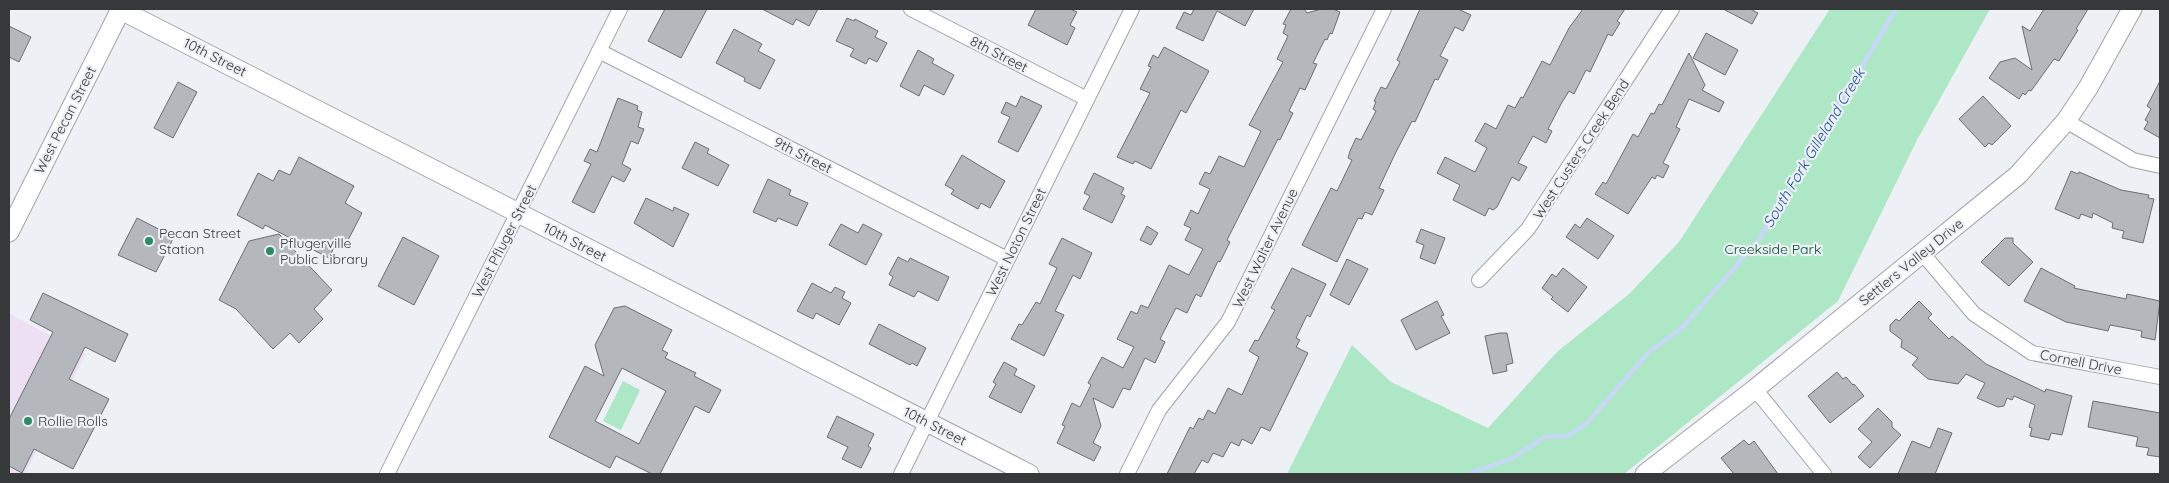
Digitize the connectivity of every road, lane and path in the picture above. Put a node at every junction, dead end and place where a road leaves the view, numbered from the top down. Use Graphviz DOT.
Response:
graph roads {
  1 [pos="120,9"];
  2 [pos="620,9"];
  3 [pos="911,9"];
  4 [pos="1132,9"];
  5 [pos="1384,9"];
  6 [pos="1672,9"];
  7 [pos="2132,9"];
  8 [pos="599,51"];
  9 [pos="1087,99"];
  10 [pos="2066,121"];
  11 [pos="2160,166"];
  12 [pos="518,213"];
  13 [pos="9,232"];
  14 [pos="1922,253"];
  15 [pos="1007,260"];
  16 [pos="1479,280"];
  17 [pos="2160,377"];
  18 [pos="1756,389"];
  19 [pos="927,422"];
  20 [pos="387,474"];
  21 [pos="901,474"];
  22 [pos="1028,474"];
  23 [pos="1127,474"];
  24 [pos="1646,474"];
  25 [pos="1824,474"];
  1 -- 12 [label="street, 10th Street"];
  1 -- 13 [label="street, West Pecan Street"];
  2 -- 8 [label="street, West Pfluger Street"];
  3 -- 9 [label="street, 8th Street"];
  4 -- 9 [label="street, West Noton Street"];
  5 -- 23 [label="street, West Walter Avenue"];
  6 -- 16 [label="street, West Custers Creek Bend"];
  7 -- 10 [label="street, Settlers Valley Drive"];
  8 -- 12 [label="street, West Pfluger Street"];
  8 -- 15 [label="street, 9th Street"];
  9 -- 15 [label="street, West Noton Street"];
  10 -- 11 [label="street"];
  10 -- 14 [label="street, Settlers Valley Drive"];
  12 -- 19 [label="street, 10th Street"];
  12 -- 20 [label="street, West Pfluger Street"];
  14 -- 17 [label="street, Cornell Drive"];
  14 -- 18 [label="street, Settlers Valley Drive"];
  15 -- 19 [label="street, West Noton Street"];
  18 -- 24 [label="street, Settlers Valley Drive"];
  18 -- 25 [label="street"];
  19 -- 21 [label="street, West Noton Street"];
  19 -- 22 [label="street, 10th Street"];
}
